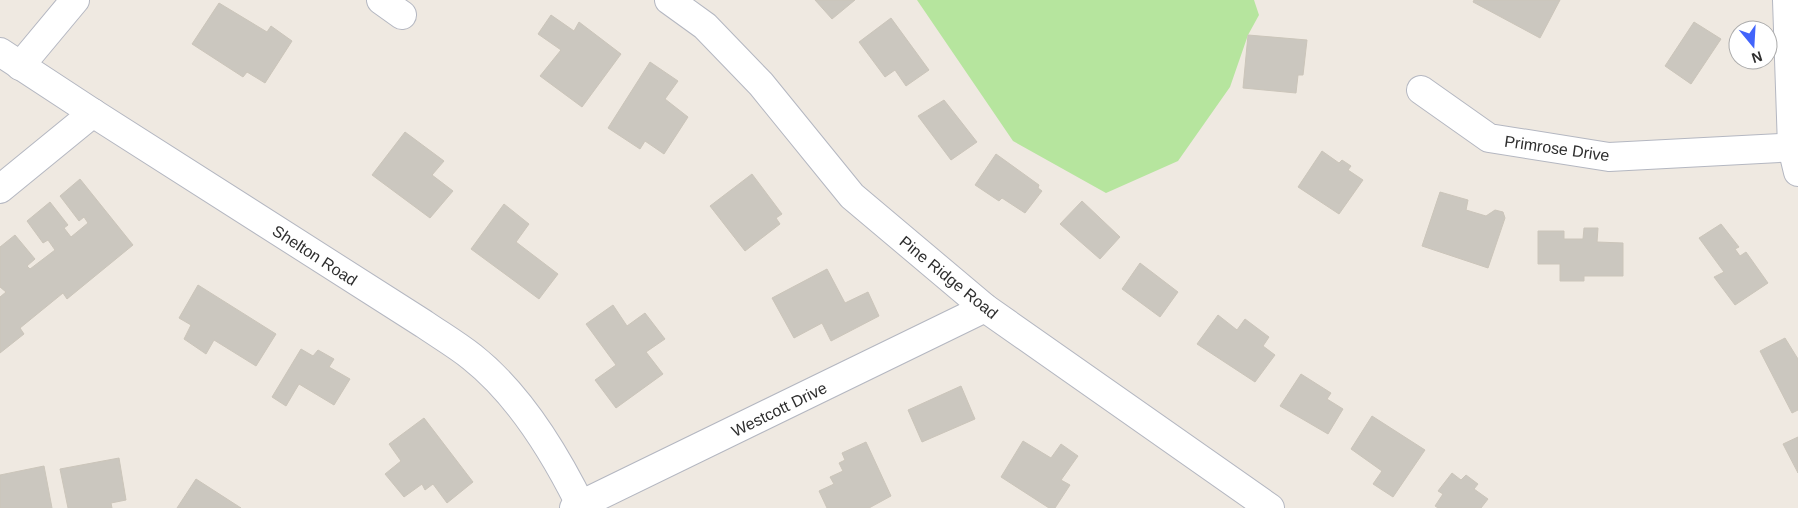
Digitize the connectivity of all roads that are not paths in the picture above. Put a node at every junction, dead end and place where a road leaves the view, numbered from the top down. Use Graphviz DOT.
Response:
graph roads {
  1 [pos="75,0"];
  2 [pos="669,0"];
  3 [pos="1787,0"];
  4 [pos="10,58"];
  5 [pos="1421,90"];
  6 [pos="93,113"];
  7 [pos="1796,155"];
  8 [pos="0,189"];
  9 [pos="984,308"];
  10 [pos="1252,503"];
  11 [pos="578,507"];
  1 -- 4 [label="street"];
  2 -- 9 [label="street, Pine Ridge Road"];
  3 -- 7 [label="street"];
  4 -- 6 [label="street, Shelton Road"];
  5 -- 7 [label="street, Primrose Drive"];
  6 -- 8 [label="street"];
  6 -- 11 [label="street, Shelton Road"];
  9 -- 10 [label="street, Pine Ridge Road"];
  9 -- 11 [label="street, Westcott Drive"];
}
